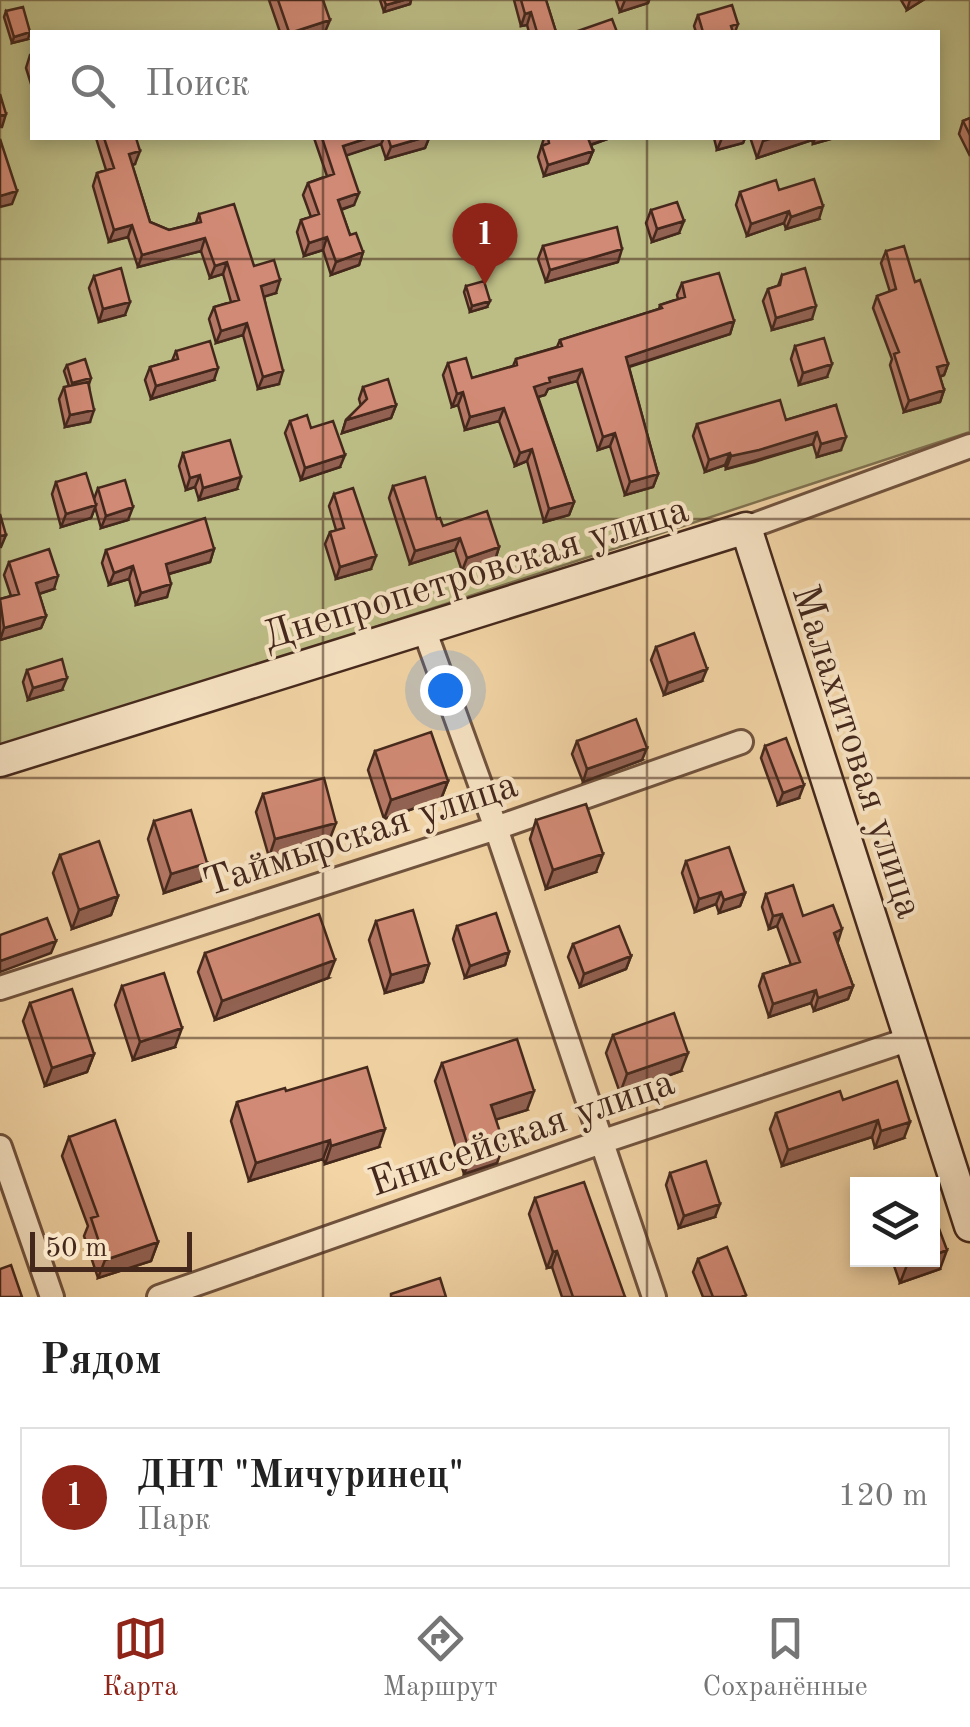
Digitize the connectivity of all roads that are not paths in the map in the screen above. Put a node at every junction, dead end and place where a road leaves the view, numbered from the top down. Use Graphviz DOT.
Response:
graph roads {
  1 [pos="970,446"];
  2 [pos="746,528"];
  3 [pos="424,629"];
  4 [pos="741,742"];
  5 [pos="0,761"];
  6 [pos="496,828"];
  7 [pos="0,988"];
  8 [pos="910,1039"];
  9 [pos="601,1142"];
  10 [pos="0,1147"];
  11 [pos="970,1226"];
  12 [pos="52,1297"];
  13 [pos="158,1297"];
  14 [pos="654,1297"];
  1 -- 2 [label="street, Днепропетровская улица"];
  2 -- 3 [label="street, Днепропетровская улица"];
  2 -- 8 [label="street, Малахитовая улица"];
  3 -- 5 [label="street, Днепропетровская улица"];
  3 -- 6 [label="street"];
  4 -- 6 [label="street, Таймырская улица"];
  6 -- 7 [label="street, Таймырская улица"];
  6 -- 9 [label="street"];
  8 -- 9 [label="street, Енисейская улица"];
  8 -- 11 [label="street, Малахитовая улица"];
  9 -- 13 [label="street, Енисейская улица"];
  9 -- 14 [label="street"];
  10 -- 12 [label="street"];
}
